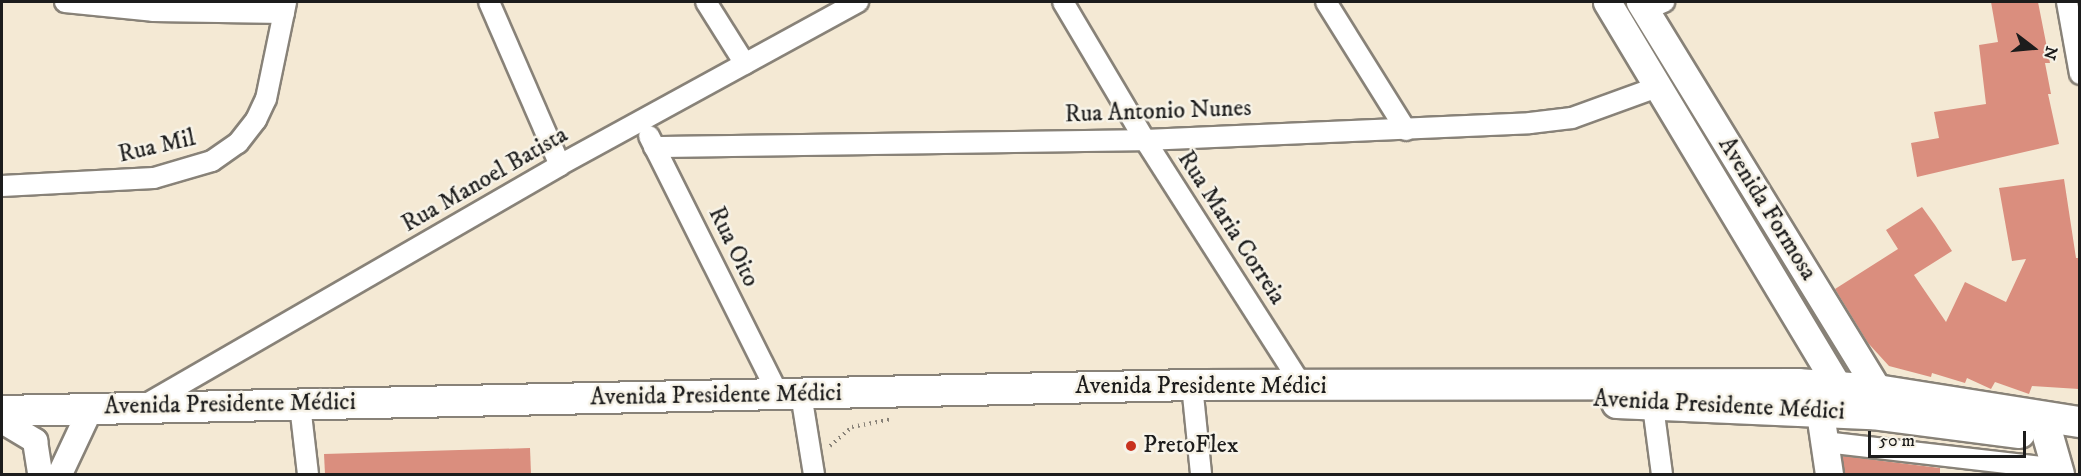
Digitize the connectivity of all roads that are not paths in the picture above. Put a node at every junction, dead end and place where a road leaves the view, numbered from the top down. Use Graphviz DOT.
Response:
graph roads {
  1 [pos="65,2"];
  2 [pos="489,2"];
  3 [pos="706,2"];
  4 [pos="858,2"];
  5 [pos="1063,2"];
  6 [pos="1326,2"];
  7 [pos="1607,2"];
  8 [pos="2067,2"];
  9 [pos="1650,4"];
  10 [pos="285,7"];
  11 [pos="745,64"];
  12 [pos="2079,74"];
  13 [pos="1657,87"];
  14 [pos="641,122"];
  15 [pos="1406,129"];
  16 [pos="1144,140"];
  17 [pos="654,147"];
  18 [pos="560,165"];
  19 [pos="2,186"];
  20 [pos="1192,385"];
  21 [pos="1838,385"];
  22 [pos="1303,387"];
  23 [pos="1430,387"];
  24 [pos="1877,390"];
  25 [pos="789,394"];
  26 [pos="300,405"];
  27 [pos="1653,406"];
  28 [pos="91,408"];
  29 [pos="140,408"];
  30 [pos="2,411"];
  31 [pos="1820,413"];
  32 [pos="1853,413"];
  33 [pos="1895,416"];
  34 [pos="2,421"];
  35 [pos="2079,422"];
  36 [pos="2048,436"];
  37 [pos="1825,442"];
  38 [pos="2079,442"];
  39 [pos="813,471"];
  40 [pos="41,472"];
  41 [pos="2058,472"];
  42 [pos="308,474"];
  43 [pos="1201,474"];
  44 [pos="1662,474"];
  45 [pos="1829,474"];
  1 -- 10 [label="street"];
  2 -- 18 [label="street"];
  3 -- 11 [label="street"];
  4 -- 11 [label="street, Rua Manoel Batista"];
  5 -- 16 [label="street, Rua Maria Correia"];
  6 -- 15 [label="street"];
  7 -- 13 [label="main road, Avenida Formosa"];
  8 -- 12 [label="street"];
  9 -- 24 [label="main road, Avenida Formosa"];
  10 -- 19 [label="street, Rua Mil"];
  11 -- 14 [label="street, Rua Manoel Batista"];
  13 -- 15 [label="street, Rua Antonio Nunes"];
  13 -- 21 [label="main road, Avenida Formosa"];
  14 -- 17 [label="street, Rua Oito"];
  14 -- 18 [label="street, Rua Manoel Batista"];
  15 -- 16 [label="street, Rua Antonio Nunes"];
  16 -- 17 [label="street, Rua Antonio Nunes"];
  16 -- 22 [label="street, Rua Maria Correia"];
  17 -- 25 [label="street, Rua Oito"];
  18 -- 29 [label="street, Rua Manoel Batista"];
  20 -- 22 [label="main road, Avenida Presidente Médici"];
  20 -- 25 [label="main road, Avenida Presidente Médici"];
  20 -- 43 [label="street"];
  21 -- 23 [label="main road, Avenida Presidente Médici"];
  21 -- 24 [label="main road, Avenida Presidente Médici"];
  21 -- 32 [label="main road, Avenida Formosa"];
  22 -- 23 [label="main road, Avenida Presidente Médici"];
  23 -- 27 [label="main road, Avenida Presidente Médici"];
  24 -- 33 [label="main road, Avenida Formosa"];
  24 -- 35 [label="main road, Avenida Presidente Médici"];
  25 -- 26 [label="main road, Avenida Presidente Médici"];
  25 -- 39 [label="street, Rua Oito"];
  26 -- 29 [label="main road, Avenida Presidente Médici"];
  26 -- 42 [label="street"];
  27 -- 31 [label="main road, Avenida Presidente Médici"];
  27 -- 44 [label="street"];
  28 -- 29 [label="main road, Avenida Presidente Médici"];
  28 -- 30 [label="main road, Avenida Presidente Médici"];
  28 -- 40 [label="street"];
  31 -- 32 [label="main road, Avenida Presidente Médici"];
  31 -- 37 [label="main road"];
  32 -- 33 [label="main road, Avenida Presidente Médici"];
  33 -- 36 [label="main road, Avenida Presidente Médici"];
  34 -- 40 [label="street"];
  36 -- 38 [label="main road, Avenida Presidente Médici"];
  36 -- 41 [label="main road"];
  37 -- 41 [label="street"];
  37 -- 45 [label="main road"];
}
